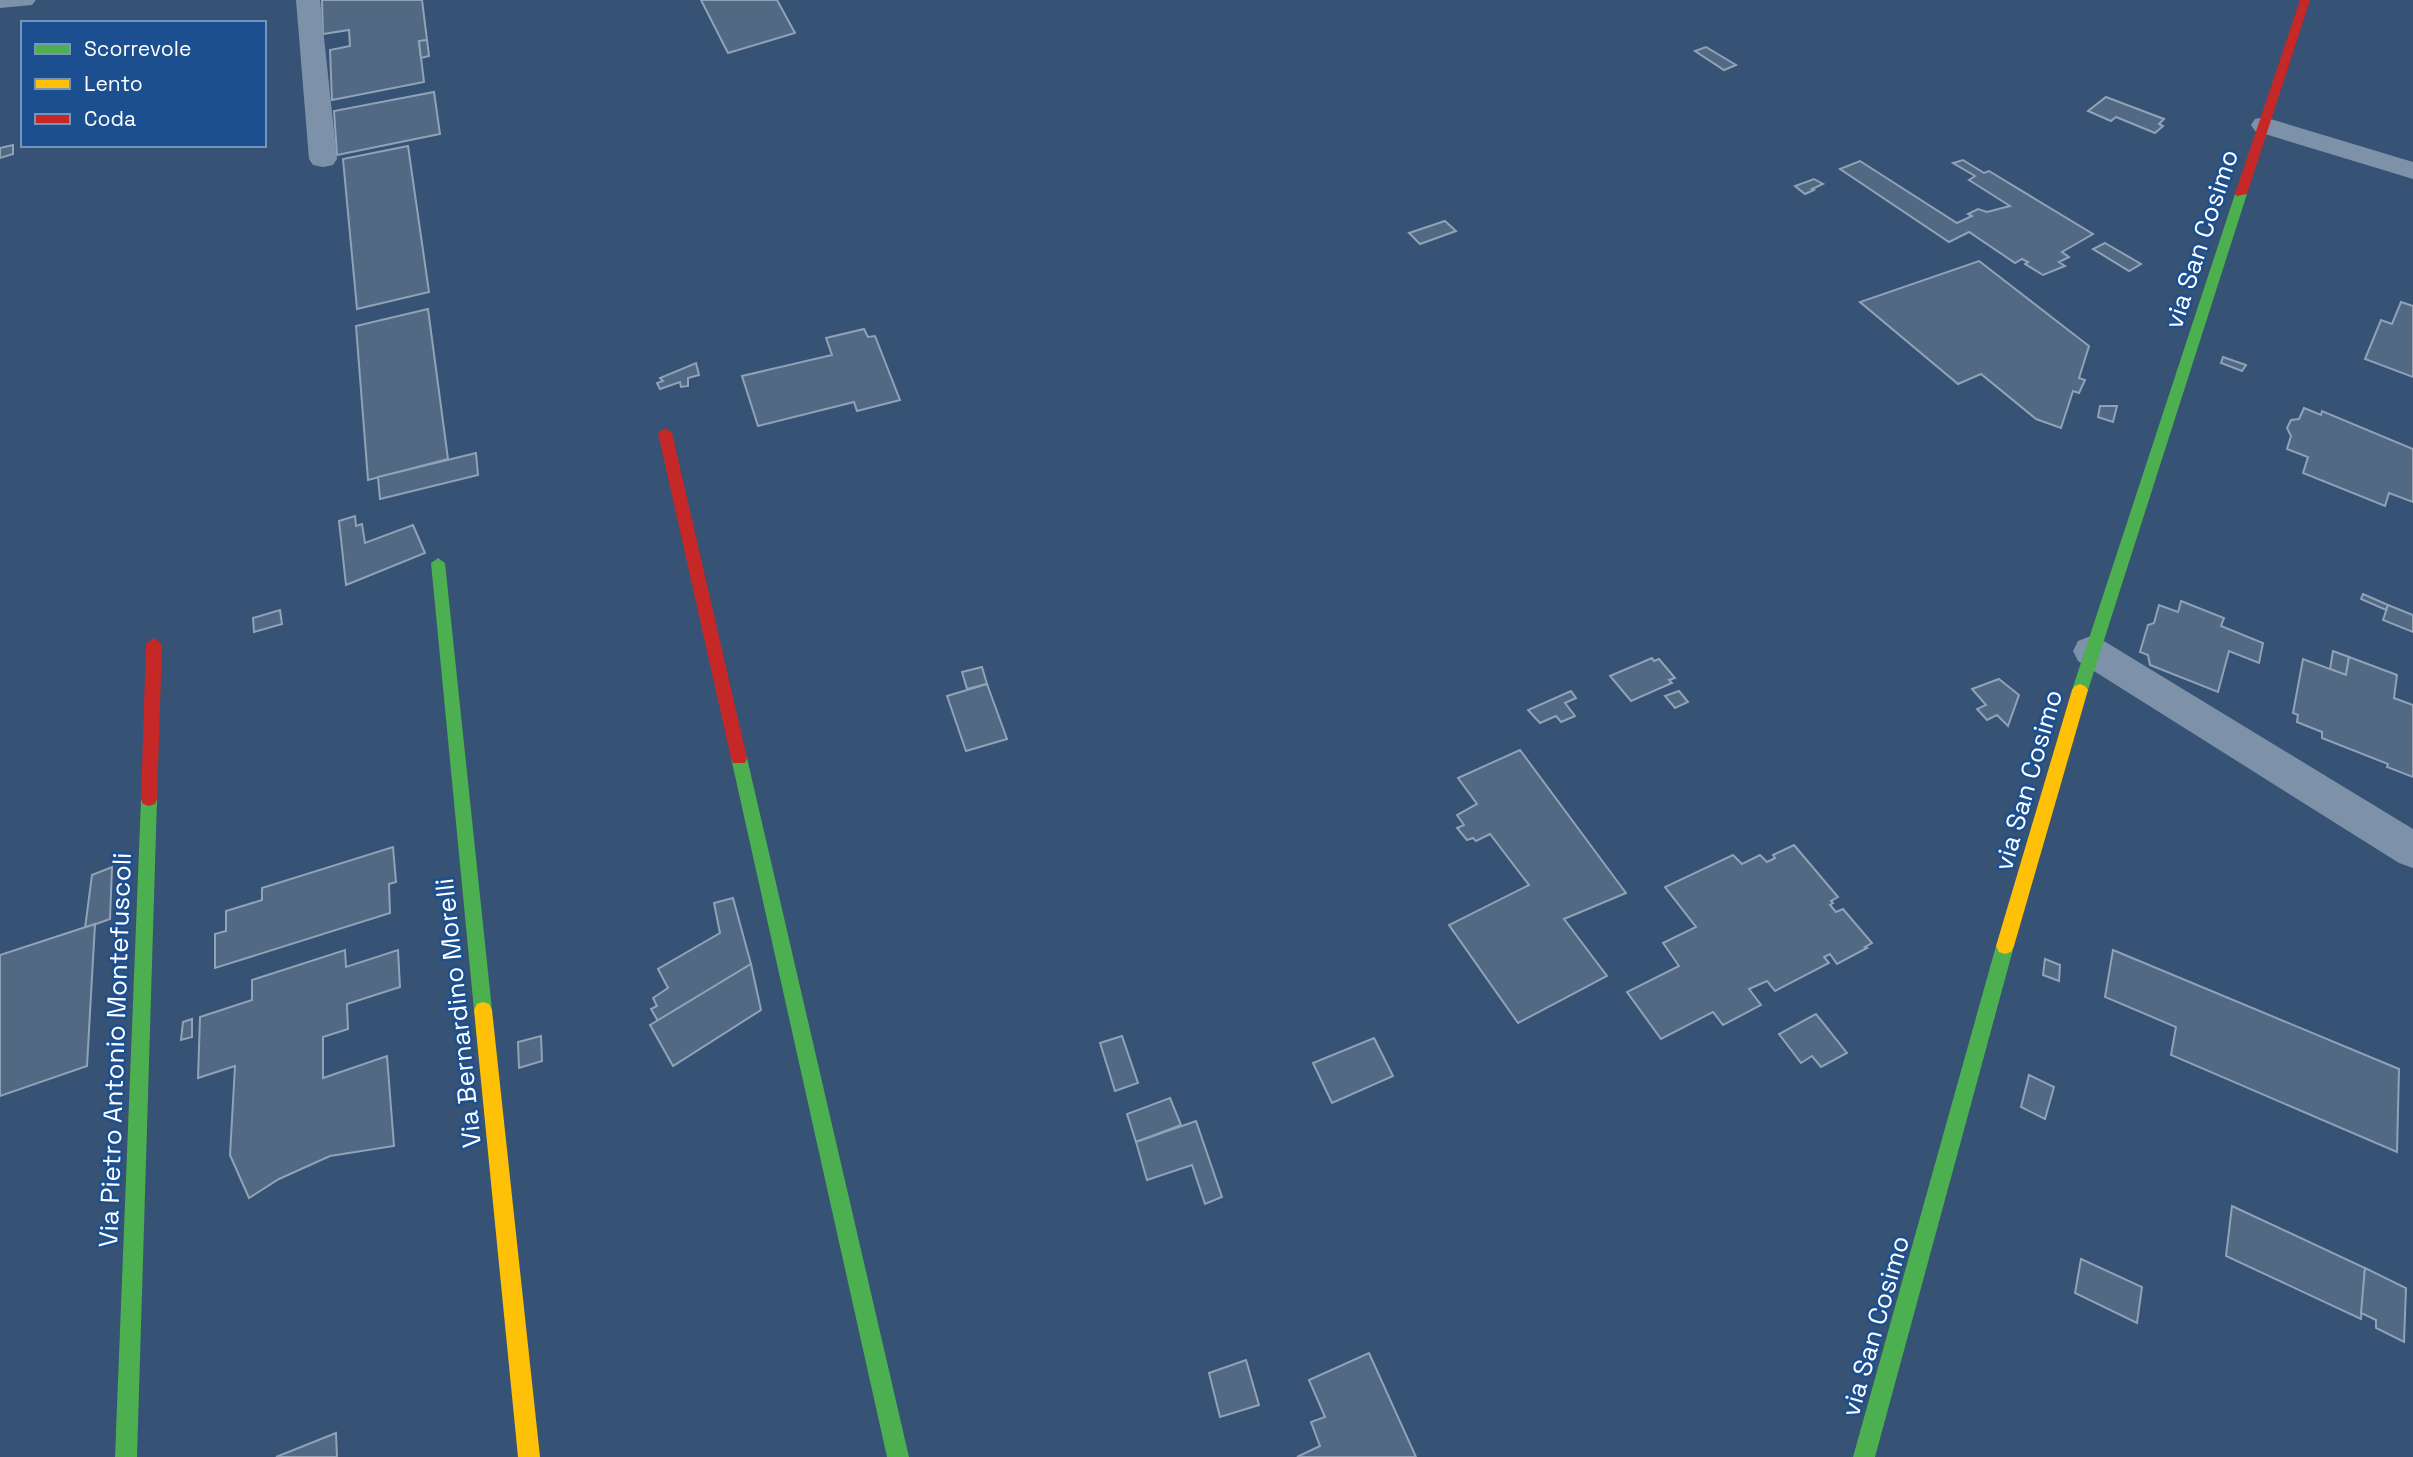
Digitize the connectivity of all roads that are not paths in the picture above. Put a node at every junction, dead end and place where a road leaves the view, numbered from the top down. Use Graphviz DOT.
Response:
graph roads {
  1 [pos="24,0"];
  2 [pos="308,0"];
  3 [pos="2305,0"];
  4 [pos="0,1"];
  5 [pos="2264,125"];
  6 [pos="323,159"];
  7 [pos="2413,171"];
  8 [pos="664,433"];
  9 [pos="438,563"];
  10 [pos="153,644"];
  11 [pos="2091,650"];
  12 [pos="2413,850"];
  13 [pos="126,1457"];
  14 [pos="528,1457"];
  15 [pos="898,1457"];
  16 [pos="1864,1457"];
  1 -- 4 [label="street"];
  2 -- 6 [label="street"];
  3 -- 5 [label="street, via San Cosimo"];
  5 -- 7 [label="street"];
  5 -- 11 [label="street, via San Cosimo"];
  8 -- 15 [label="street"];
  9 -- 14 [label="street, Via Bernardino Morelli"];
  10 -- 13 [label="street, Via Pietro Antonio Montefuscoli"];
  11 -- 12 [label="street"];
  11 -- 16 [label="street, via San Cosimo"];
}
